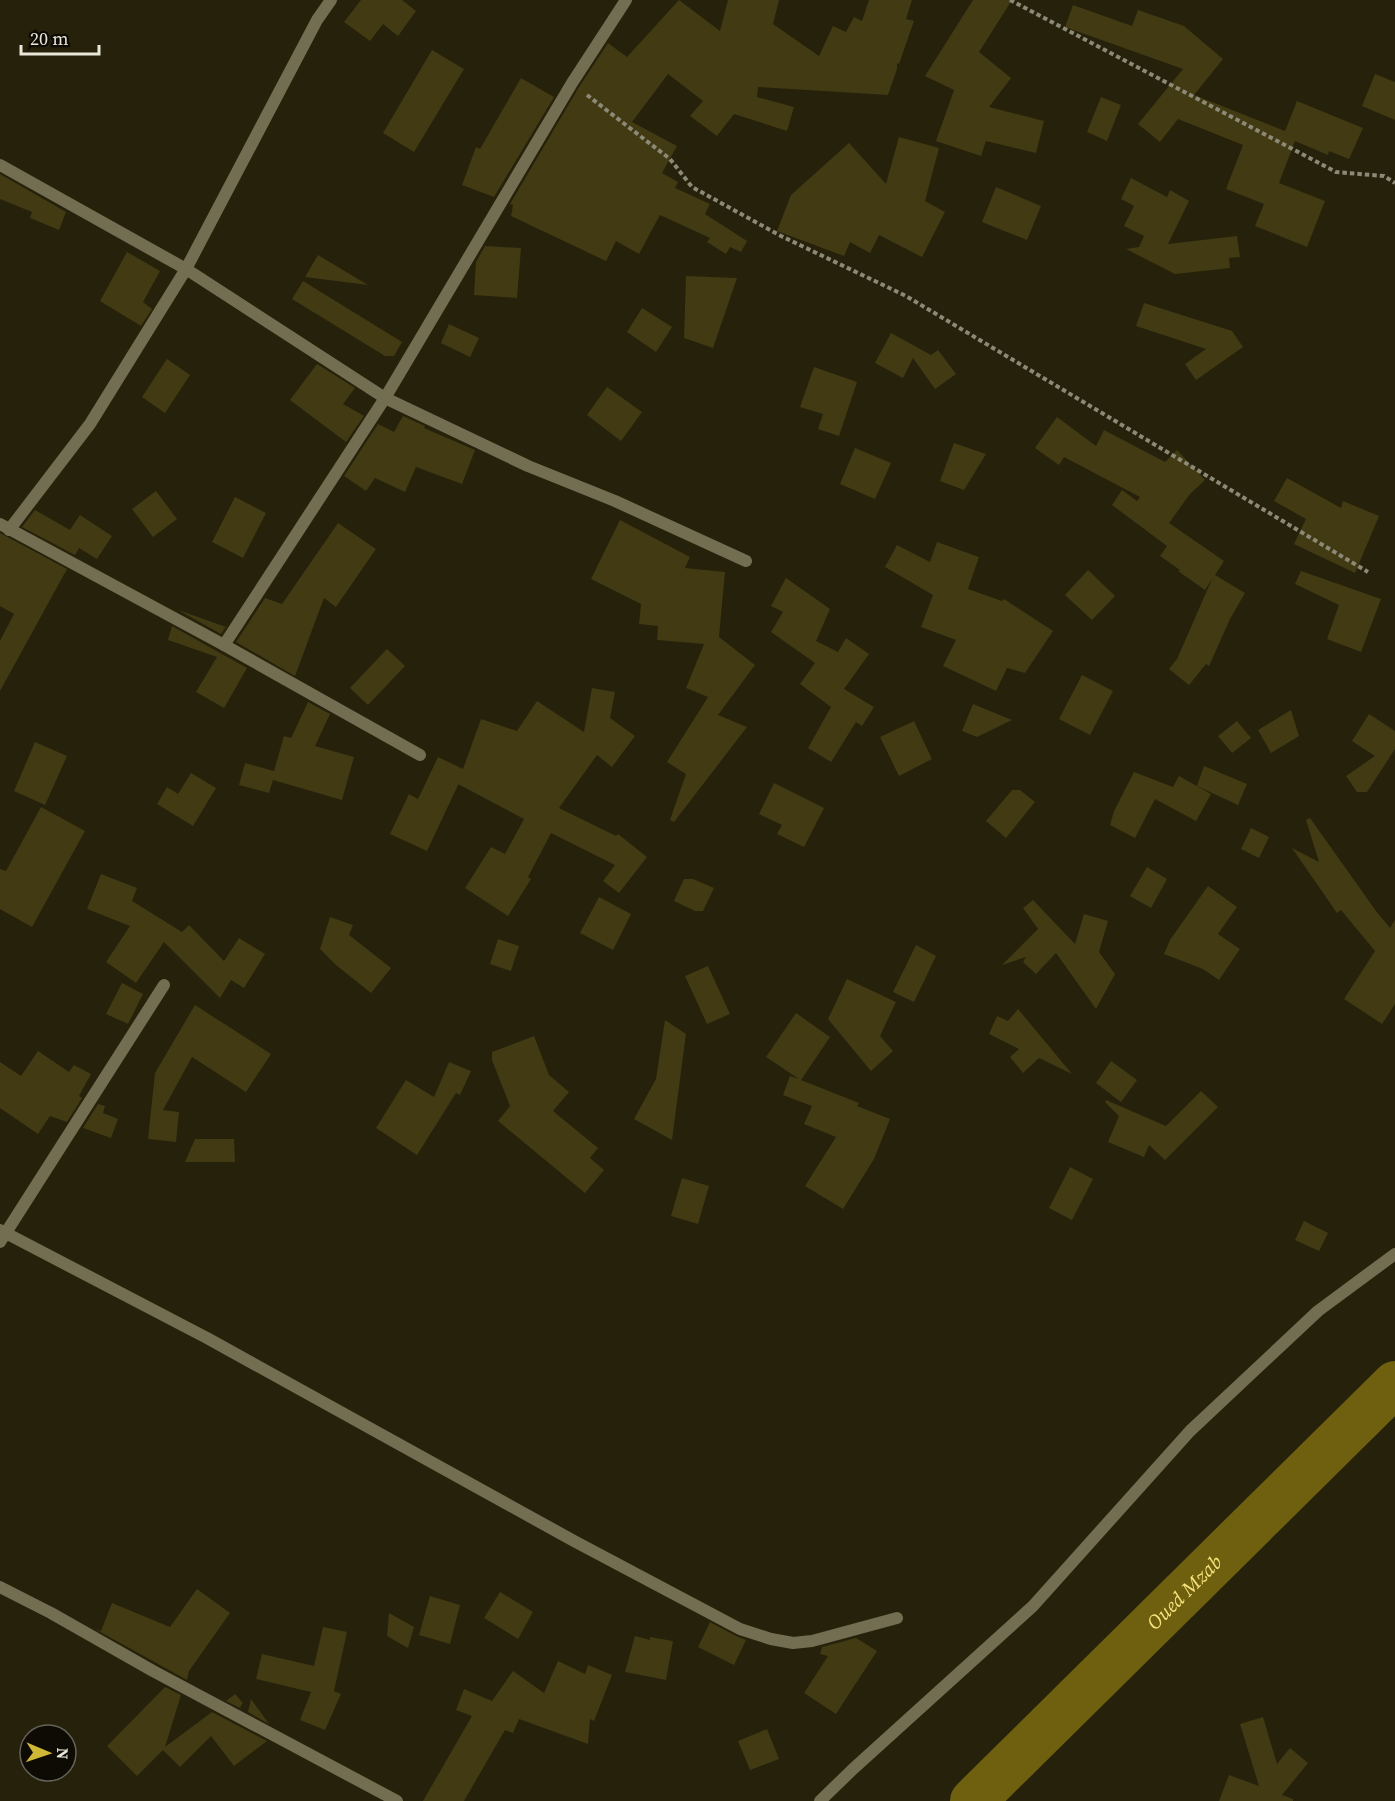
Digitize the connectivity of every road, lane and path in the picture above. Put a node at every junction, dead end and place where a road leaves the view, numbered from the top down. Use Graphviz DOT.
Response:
graph roads {
  1 [pos="331,0"];
  2 [pos="626,0"];
  3 [pos="1010,0"];
  4 [pos="572,83"];
  5 [pos="0,165"];
  6 [pos="1395,183"];
  7 [pos="186,269"];
  8 [pos="385,398"];
  9 [pos="5,527"];
  10 [pos="746,561"];
  11 [pos="1368,572"];
  12 [pos="224,645"];
  13 [pos="420,755"];
  14 [pos="164,985"];
  15 [pos="2,1235"];
  16 [pos="1395,1254"];
  17 [pos="0,1587"];
  18 [pos="897,1618"];
  19 [pos="397,1801"];
  20 [pos="820,1801"];
  1 -- 7 [label="street"];
  2 -- 4 [label="street"];
  3 -- 6 [label="path"];
  4 -- 8 [label="street"];
  4 -- 11 [label="path"];
  5 -- 7 [label="street"];
  7 -- 8 [label="street"];
  7 -- 9 [label="street"];
  8 -- 10 [label="street"];
  8 -- 12 [label="street"];
  9 -- 12 [label="street"];
  12 -- 13 [label="street"];
  14 -- 15 [label="street"];
  15 -- 18 [label="street"];
  16 -- 20 [label="street"];
  17 -- 19 [label="street"];
}
